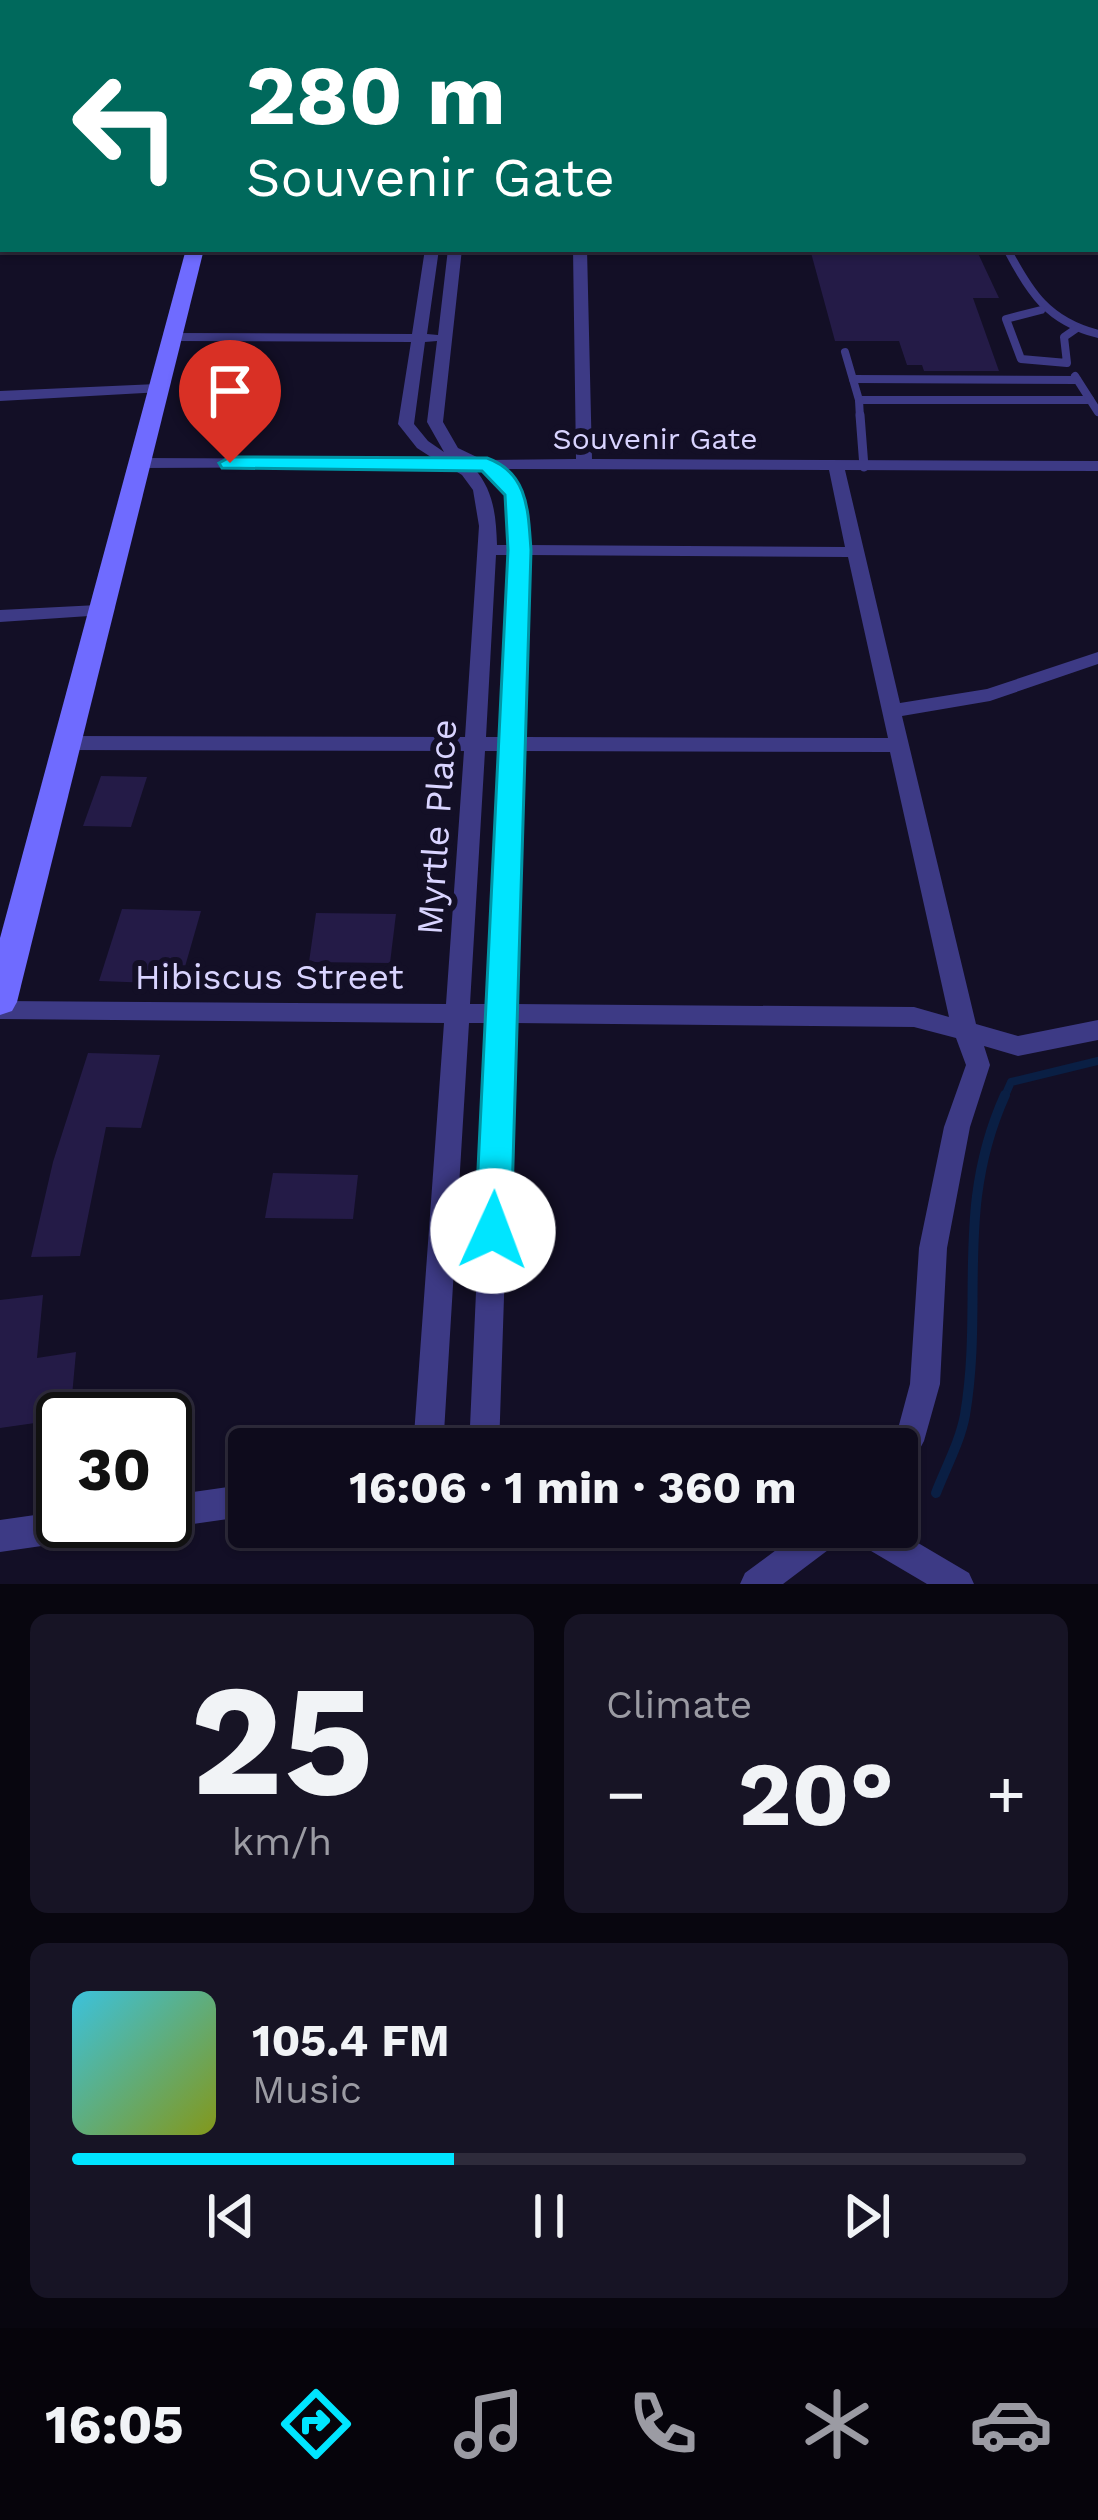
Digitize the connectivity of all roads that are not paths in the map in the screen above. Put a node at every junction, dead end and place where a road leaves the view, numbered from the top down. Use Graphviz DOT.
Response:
graph roads {
  1 [pos="194,252"];
  2 [pos="432,252"];
  3 [pos="455,252"];
  4 [pos="580,252"];
  5 [pos="1009,252"];
  6 [pos="1041,310"];
  7 [pos="1077,328"];
  8 [pos="1098,334"];
  9 [pos="171,337"];
  10 [pos="419,338"];
  11 [pos="446,338"];
  12 [pos="845,352"];
  13 [pos="1067,363"];
  14 [pos="853,380"];
  15 [pos="1078,380"];
  16 [pos="157,388"];
  17 [pos="0,396"];
  18 [pos="859,400"];
  19 [pos="1090,400"];
  20 [pos="1098,412"];
  21 [pos="139,463"];
  22 [pos="457,464"];
  23 [pos="487,464"];
  24 [pos="584,466"];
  25 [pos="1098,466"];
  26 [pos="836,467"];
  27 [pos="864,467"];
  28 [pos="488,550"];
  29 [pos="520,550"];
  30 [pos="852,552"];
  31 [pos="98,611"];
  32 [pos="0,616"];
  33 [pos="1098,658"];
  34 [pos="892,711"];
  35 [pos="69,743"];
  36 [pos="473,745"];
  37 [pos="900,745"];
  38 [pos="511,746"];
  39 [pos="11,916"];
  40 [pos="0,1006"];
  41 [pos="457,1012"];
  42 [pos="501,1013"];
  43 [pos="1098,1030"];
  44 [pos="967,1032"];
  45 [pos="429,1428"];
  46 [pos="485,1428"];
  47 [pos="914,1428"];
  48 [pos="228,1503"];
  49 [pos="192,1508"];
  50 [pos="36,1531"];
  51 [pos="0,1536"];
  52 [pos="804,1548"];
  53 [pos="896,1548"];
  54 [pos="755,1584"];
  55 [pos="958,1584"];
  1 -- 9 [label="street"];
  2 -- 10 [label="street, Myrtle Place"];
  3 -- 11 [label="street, Myrtle Place"];
  4 -- 24 [label="street"];
  5 -- 6 [label="lane"];
  6 -- 7 [label="lane"];
  6 -- 13 [label="lane"];
  7 -- 8 [label="lane"];
  7 -- 13 [label="lane"];
  9 -- 10 [label="street"];
  9 -- 16 [label="street"];
  10 -- 11 [label="street"];
  10 -- 22 [label="street, Myrtle Place"];
  11 -- 23 [label="street, Myrtle Place"];
  12 -- 14 [label="lane"];
  13 -- 15 [label="lane"];
  14 -- 15 [label="lane"];
  14 -- 18 [label="lane"];
  15 -- 19 [label="lane"];
  16 -- 17 [label="street"];
  16 -- 21 [label="street"];
  18 -- 19 [label="lane"];
  18 -- 27 [label="lane"];
  19 -- 20 [label="lane"];
  21 -- 22 [label="street, Souvenir Gate"];
  21 -- 31 [label="street"];
  22 -- 23 [label="street, Souvenir Gate"];
  22 -- 28 [label="street, Myrtle Place"];
  23 -- 24 [label="street, Souvenir Gate"];
  23 -- 29 [label="street, Myrtle Place"];
  24 -- 26 [label="street, Souvenir Gate"];
  25 -- 27 [label="street, Souvenir Gate"];
  26 -- 27 [label="street, Souvenir Gate"];
  26 -- 30 [label="street"];
  28 -- 29 [label="street"];
  28 -- 36 [label="street, Myrtle Place"];
  29 -- 30 [label="street"];
  29 -- 38 [label="street, Myrtle Place"];
  30 -- 34 [label="street"];
  31 -- 32 [label="street"];
  31 -- 35 [label="street"];
  33 -- 34 [label="street"];
  34 -- 37 [label="street"];
  35 -- 36 [label="street"];
  35 -- 39 [label="street"];
  36 -- 38 [label="street"];
  36 -- 41 [label="street, Myrtle Place"];
  37 -- 38 [label="street"];
  37 -- 44 [label="street"];
  38 -- 42 [label="street, Myrtle Place"];
  39 -- 40 [label="street"];
  40 -- 41 [label="street, Hibiscus Street"];
  41 -- 42 [label="street, Hibiscus Street"];
  41 -- 45 [label="street, Myrtle Place"];
  42 -- 44 [label="street, Hibiscus Street"];
  42 -- 46 [label="street, Myrtle Place"];
  43 -- 44 [label="street, Hibiscus Street"];
  44 -- 47 [label="street"];
  48 -- 49 [label="street"];
  50 -- 51 [label="street"];
  52 -- 54 [label="street"];
  53 -- 55 [label="street"];
}
